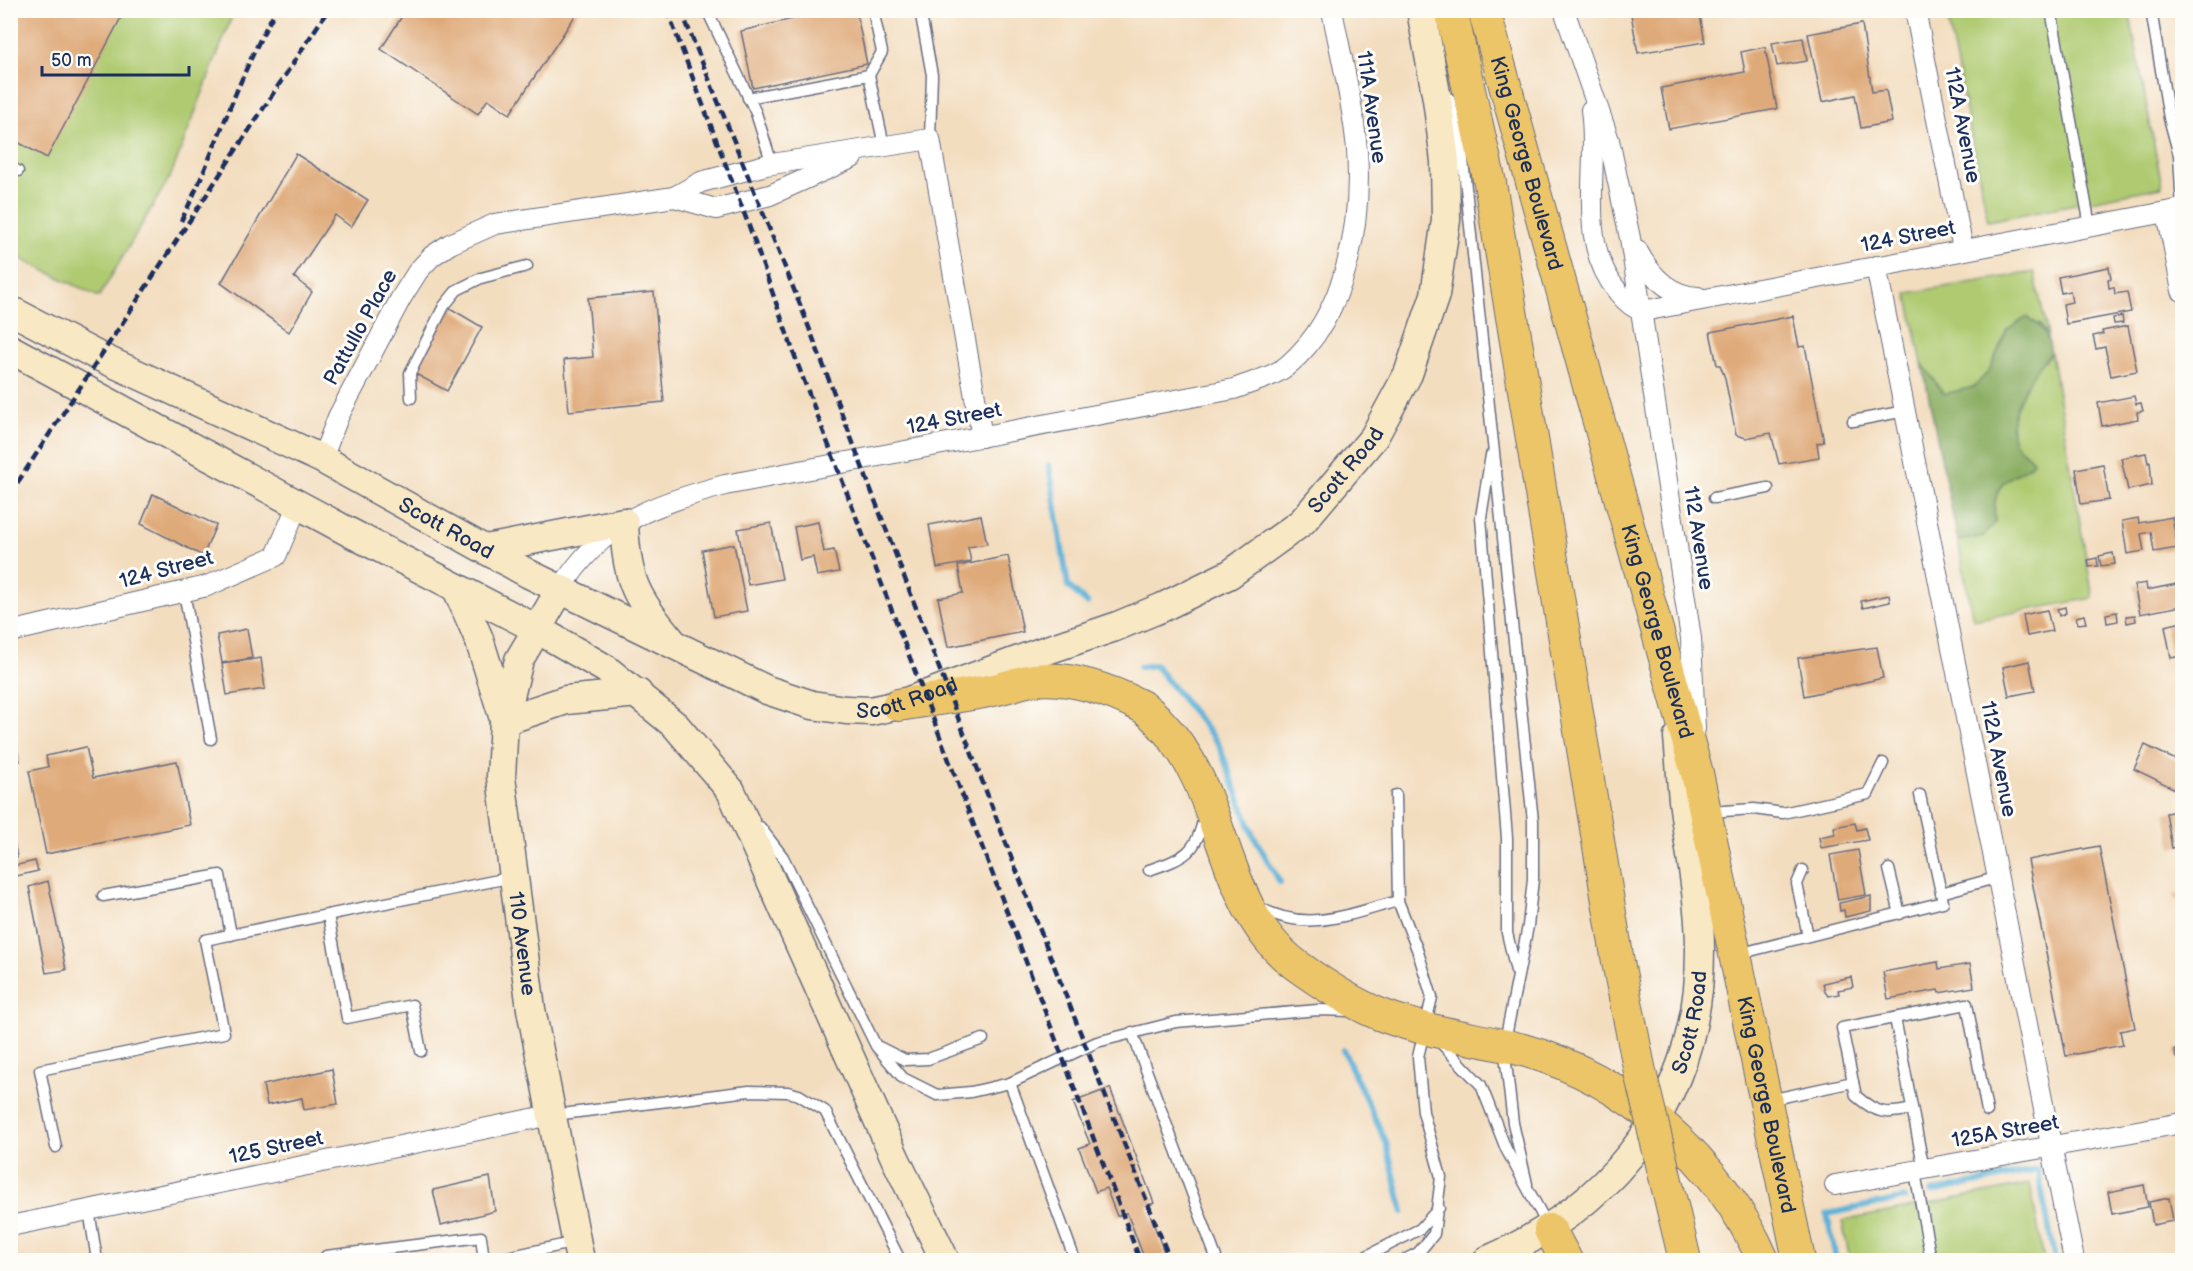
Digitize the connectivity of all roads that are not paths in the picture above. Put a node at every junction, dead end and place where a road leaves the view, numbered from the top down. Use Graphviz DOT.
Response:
graph roads {
  1 [pos="707,10"];
  2 [pos="873,10"];
  3 [pos="920,10"];
  4 [pos="1332,10"];
  5 [pos="1421,10"];
  6 [pos="1426,10"];
  7 [pos="1450,10"];
  8 [pos="1484,10"];
  9 [pos="1564,10"];
  10 [pos="1915,10"];
  11 [pos="2051,10"];
  12 [pos="2151,10"];
  13 [pos="869,75"];
  14 [pos="1587,78"];
  15 [pos="748,98"];
  16 [pos="930,139"];
  17 [pos="880,147"];
  18 [pos="772,164"];
  19 [pos="674,197"];
  20 [pos="2177,210"];
  21 [pos="2090,226"];
  22 [pos="1629,234"];
  23 [pos="1963,249"];
  24 [pos="527,266"];
  25 [pos="1876,266"];
  26 [pos="1341,282"];
  27 [pos="2182,291"];
  28 [pos="1715,297"];
  29 [pos="10,310"];
  30 [pos="1643,311"];
  31 [pos="10,348"];
  32 [pos="411,398"];
  33 [pos="1905,411"];
  34 [pos="1853,421"];
  35 [pos="982,437"];
  36 [pos="1493,440"];
  37 [pos="322,459"];
  38 [pos="1768,488"];
  39 [pos="1714,498"];
  40 [pos="298,504"];
  41 [pos="624,522"];
  42 [pos="486,549"];
  43 [pos="457,589"];
  44 [pos="560,590"];
  45 [pos="184,592"];
  46 [pos="537,629"];
  47 [pos="10,632"];
  48 [pos="676,647"];
  49 [pos="639,693"];
  50 [pos="1676,699"];
  51 [pos="898,705"];
  52 [pos="504,721"];
  53 [pos="211,739"];
  54 [pos="1883,763"];
  55 [pos="1698,773"];
  56 [pos="731,791"];
  57 [pos="1395,795"];
  58 [pos="1920,795"];
  59 [pos="1207,798"];
  60 [pos="1706,813"];
  61 [pos="1889,869"];
  62 [pos="1149,870"];
  63 [pos="1803,870"];
  64 [pos="514,877"];
  65 [pos="1999,877"];
  66 [pos="1941,892"];
  67 [pos="103,896"];
  68 [pos="1243,898"];
  69 [pos="1398,902"];
  70 [pos="1900,914"];
  71 [pos="328,915"];
  72 [pos="231,934"];
  73 [pos="1808,936"];
  74 [pos="1735,955"];
  75 [pos="1517,976"];
  76 [pos="1381,1014"];
  77 [pos="1895,1018"];
  78 [pos="1423,1026"];
  79 [pos="1132,1032"];
  80 [pos="983,1039"];
  81 [pos="876,1046"];
  82 [pos="1504,1046"];
  83 [pos="421,1051"];
  84 [pos="1853,1082"];
  85 [pos="1010,1083"];
  86 [pos="1765,1100"];
  87 [pos="1912,1109"];
  88 [pos="1987,1111"];
  89 [pos="551,1115"];
  90 [pos="1655,1119"];
  91 [pos="2182,1123"];
  92 [pos="56,1147"];
  93 [pos="2052,1148"];
  94 [pos="1919,1171"];
  95 [pos="1527,1184"];
  96 [pos="1835,1185"];
  97 [pos="1439,1208"];
  98 [pos="89,1210"];
  99 [pos="10,1226"];
  100 [pos="1550,1230"];
  101 [pos="578,1251"];
  102 [pos="326,1256"];
  103 [pos="97,1260"];
  104 [pos="484,1260"];
  105 [pos="494,1260"];
  106 [pos="900,1260"];
  107 [pos="945,1260"];
  108 [pos="1075,1260"];
  109 [pos="1217,1260"];
  110 [pos="1359,1260"];
  111 [pos="1404,1260"];
  112 [pos="1488,1260"];
  113 [pos="1566,1260"];
  114 [pos="1685,1260"];
  115 [pos="1763,1260"];
  116 [pos="1798,1260"];
  117 [pos="1931,1260"];
  118 [pos="2074,1260"];
  1 -- 15 [label="lane"];
  2 -- 13 [label="lane"];
  3 -- 16 [label="lane"];
  4 -- 26 [label="street, 111A Avenue"];
  5 -- 51 [label="main road, Scott Road"];
  6 -- 36 [label="lane"];
  7 -- 114 [label="main road, King George Boulevard, bridge"];
  8 -- 50 [label="main road, King George Boulevard"];
  9 -- 14 [label="street, 112 Avenue"];
  10 -- 23 [label="street, 112A Avenue"];
  11 -- 21 [label="lane"];
  12 -- 20 [label="lane"];
  13 -- 15 [label="lane"];
  13 -- 17 [label="lane"];
  14 -- 22 [label="street, 112 Avenue"];
  14 -- 30 [label="street, 112 Avenue"];
  15 -- 18 [label="lane"];
  16 -- 17 [label="street, Pattullo Place"];
  16 -- 35 [label="street"];
  17 -- 18 [label="street, Pattullo Place"];
  17 -- 19 [label="street, Pattullo Place"];
  18 -- 19 [label="street, Pattullo Place"];
  19 -- 37 [label="street, Pattullo Place"];
  20 -- 21 [label="street, 124 Street"];
  20 -- 27 [label="street"];
  21 -- 23 [label="street, 124 Street"];
  22 -- 28 [label="street"];
  22 -- 30 [label="street, 112 Avenue"];
  23 -- 25 [label="street, 124 Street"];
  24 -- 32 [label="lane"];
  25 -- 28 [label="street, 124 Street"];
  25 -- 33 [label="street, 112A Avenue"];
  26 -- 35 [label="street, 124 Street"];
  28 -- 30 [label="street, 124 Street"];
  29 -- 37 [label="main road, Scott Road"];
  30 -- 55 [label="street, 112 Avenue"];
  31 -- 40 [label="main road"];
  33 -- 34 [label="lane"];
  33 -- 65 [label="street, 112A Avenue"];
  35 -- 41 [label="street, 124 Street"];
  36 -- 75 [label="lane"];
  36 -- 75 [label="lane"];
  37 -- 42 [label="main road, Scott Road"];
  38 -- 39 [label="lane"];
  40 -- 43 [label="main road"];
  40 -- 45 [label="street, 124 Street"];
  41 -- 42 [label="main road"];
  41 -- 44 [label="street, 124 Street"];
  41 -- 48 [label="main road"];
  42 -- 44 [label="main road, Scott Road"];
  43 -- 46 [label="main road"];
  43 -- 52 [label="main road"];
  44 -- 46 [label="main road, 110 Avenue"];
  44 -- 48 [label="main road, Scott Road"];
  45 -- 47 [label="street, 124 Street"];
  45 -- 53 [label="lane"];
  46 -- 49 [label="main road"];
  46 -- 52 [label="main road, 110 Avenue"];
  48 -- 51 [label="main road, Scott Road"];
  49 -- 52 [label="main road"];
  49 -- 56 [label="main road"];
  50 -- 55 [label="main road, King George Boulevard"];
  50 -- 90 [label="main road, Scott Road"];
  51 -- 59 [label="main road"];
  52 -- 64 [label="main road, 110 Avenue"];
  54 -- 60 [label="lane"];
  55 -- 60 [label="main road, King George Boulevard"];
  56 -- 81 [label="lane"];
  56 -- 107 [label="main road"];
  57 -- 69 [label="lane"];
  58 -- 66 [label="lane"];
  59 -- 62 [label="lane"];
  59 -- 68 [label="main road"];
  60 -- 74 [label="main road, King George Boulevard"];
  61 -- 70 [label="lane"];
  63 -- 73 [label="lane"];
  64 -- 71 [label="lane"];
  64 -- 89 [label="main road, 110 Avenue"];
  65 -- 66 [label="lane"];
  65 -- 93 [label="street, 112A Avenue"];
  66 -- 70 [label="lane"];
  67 -- 72 [label="lane"];
  68 -- 69 [label="lane"];
  68 -- 76 [label="main road"];
  69 -- 78 [label="lane"];
  70 -- 73 [label="lane"];
  71 -- 72 [label="lane"];
  71 -- 83 [label="lane"];
  72 -- 92 [label="lane"];
  73 -- 74 [label="lane"];
  74 -- 86 [label="main road, King George Boulevard"];
  75 -- 82 [label="lane"];
  76 -- 78 [label="main road"];
  76 -- 79 [label="lane"];
  77 -- 84 [label="lane"];
  77 -- 87 [label="lane"];
  77 -- 88 [label="lane"];
  78 -- 82 [label="main road"];
  78 -- 95 [label="lane"];
  78 -- 97 [label="lane"];
  79 -- 85 [label="lane"];
  79 -- 109 [label="lane"];
  80 -- 81 [label="lane"];
  81 -- 85 [label="lane"];
  82 -- 90 [label="main road"];
  82 -- 95 [label="lane"];
  84 -- 86 [label="lane"];
  84 -- 87 [label="lane"];
  85 -- 108 [label="lane"];
  86 -- 116 [label="main road, King George Boulevard"];
  87 -- 94 [label="lane"];
  89 -- 98 [label="street, 125 Street"];
  89 -- 101 [label="main road, 110 Avenue"];
  89 -- 106 [label="lane"];
  90 -- 100 [label="main road, Scott Road"];
  90 -- 115 [label="main road"];
  91 -- 93 [label="street, 125A Street"];
  93 -- 94 [label="street, 125A Street"];
  93 -- 118 [label="street, 112A Avenue"];
  94 -- 96 [label="street, 125A Street"];
  94 -- 117 [label="lane"];
  95 -- 100 [label="lane"];
  97 -- 110 [label="lane"];
  97 -- 111 [label="lane"];
  98 -- 99 [label="street, 125 Street"];
  98 -- 103 [label="lane"];
  100 -- 112 [label="main road, Scott Road"];
  100 -- 113 [label="main road"];
  101 -- 105 [label="lane"];
  102 -- 104 [label="lane"];
}
